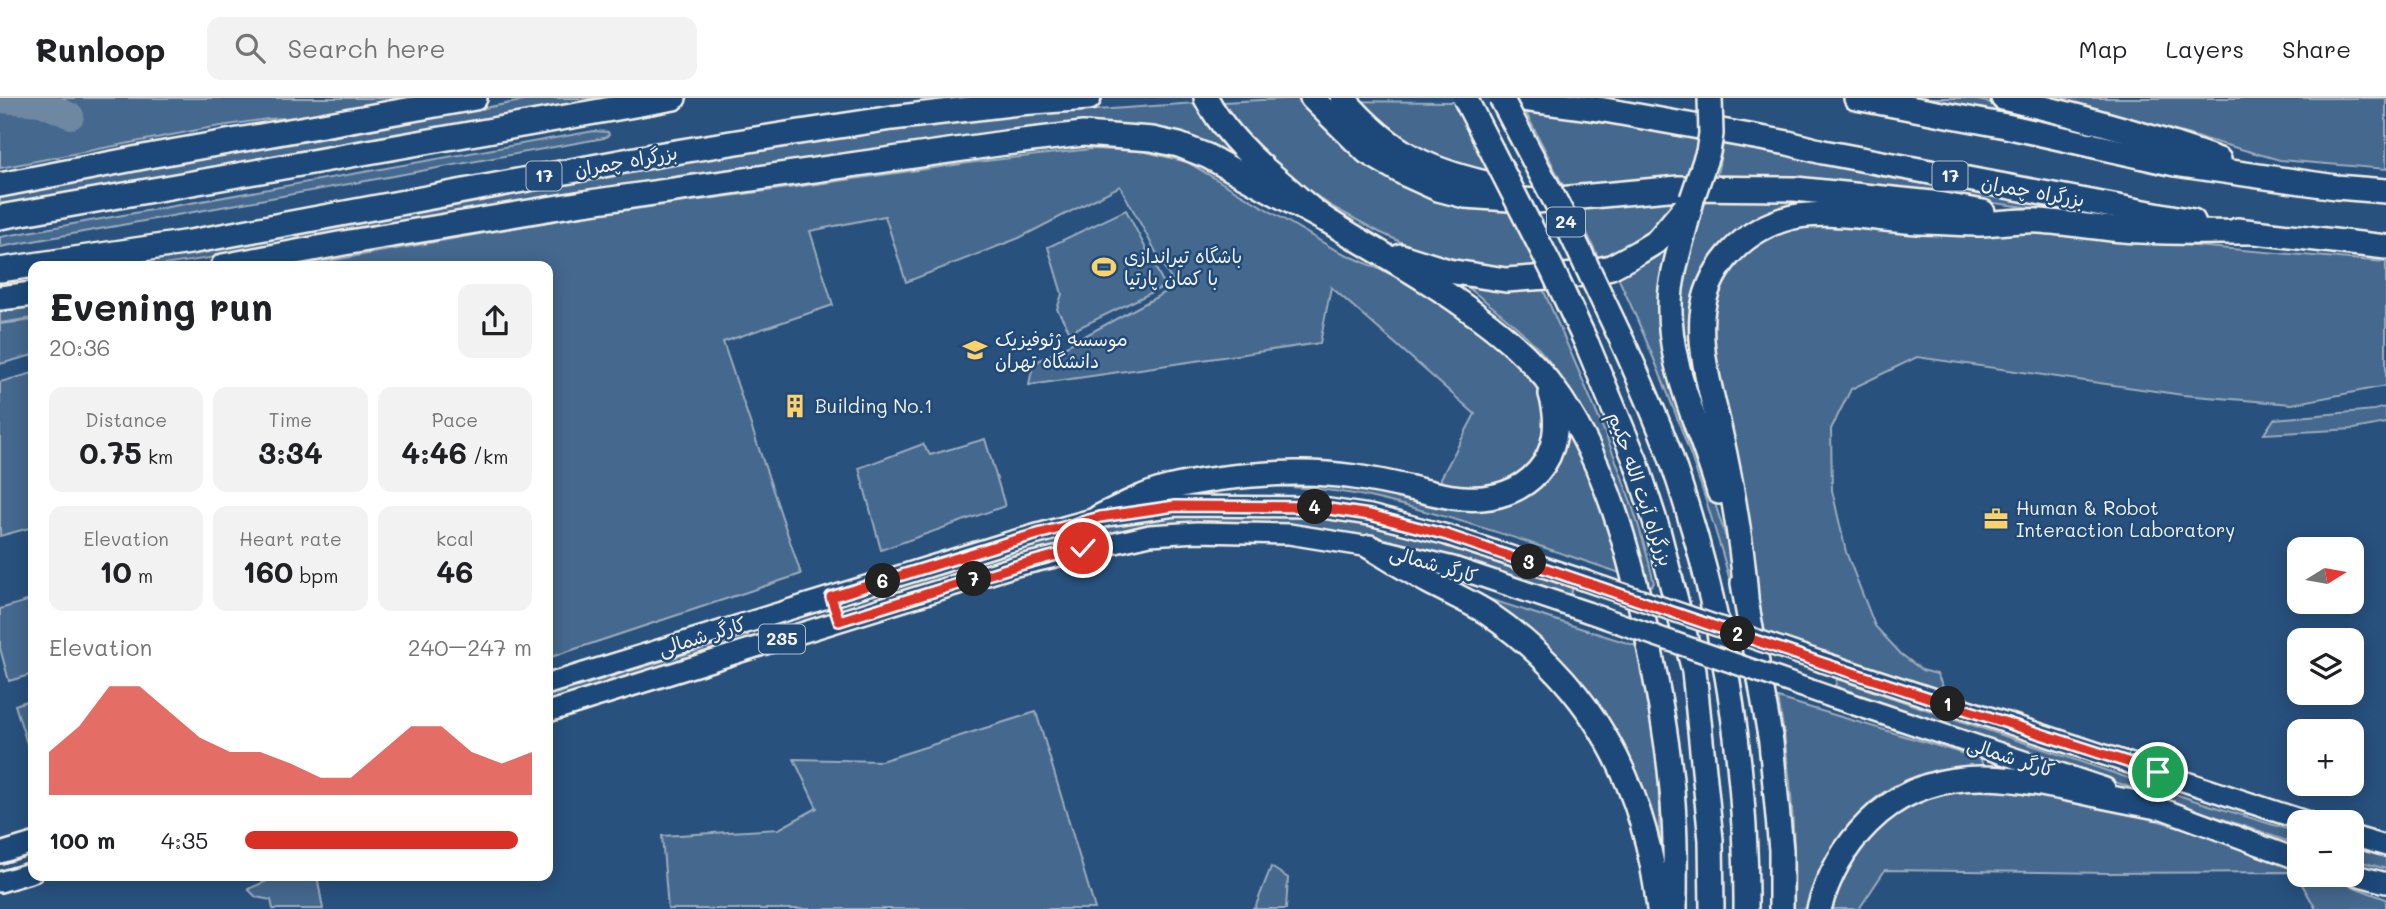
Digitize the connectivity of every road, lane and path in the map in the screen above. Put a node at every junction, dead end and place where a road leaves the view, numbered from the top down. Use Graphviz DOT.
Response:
graph roads {
  1 [pos="475,98"];
  2 [pos="674,98"];
  3 [pos="1090,98"];
  4 [pos="1312,98"];
  5 [pos="1343,98"];
  6 [pos="1465,98"];
  7 [pos="1502,98"];
  8 [pos="1515,98"];
  9 [pos="1710,98"];
  10 [pos="1856,98"];
  11 [pos="2003,98"];
  12 [pos="1210,104"];
  13 [pos="2264,177"];
  14 [pos="0,185"];
  15 [pos="2386,191"];
  16 [pos="1692,199"];
  17 [pos="1561,200"];
  18 [pos="0,217"];
  19 [pos="1325,220"];
  20 [pos="2038,221"];
  21 [pos="2250,232"];
  22 [pos="1371,246"];
  23 [pos="2386,247"];
  24 [pos="61,261"];
  25 [pos="249,261"];
  26 [pos="28,266"];
  27 [pos="0,270"];
  28 [pos="28,295"];
  29 [pos="0,298"];
  30 [pos="1543,375"];
  31 [pos="1100,517"];
  32 [pos="1370,547"];
  33 [pos="831,597"];
  34 [pos="1746,597"];
  35 [pos="839,621"];
  36 [pos="553,682"];
  37 [pos="553,710"];
  38 [pos="2157,807"];
  39 [pos="2287,815"];
  40 [pos="2364,840"];
  41 [pos="28,845"];
  42 [pos="2386,846"];
  43 [pos="0,853"];
  44 [pos="2287,855"];
  45 [pos="28,874"];
  46 [pos="2364,877"];
  47 [pos="0,882"];
  48 [pos="2386,883"];
  49 [pos="1660,909"];
  50 [pos="1675,909"];
  51 [pos="1712,909"];
  52 [pos="1746,909"];
  53 [pos="1781,909"];
  54 [pos="1819,909"];
  1 -- 14 [label="highway"];
  2 -- 18 [label="highway"];
  3 -- 24 [label="highway, بزرگراه چمران / 17"];
  4 -- 17 [label="highway"];
  5 -- 17 [label="highway"];
  6 -- 51 [label="highway, بزرگراه آیت الله حکیم / 24, bridge"];
  7 -- 52 [label="highway, بزرگراه آیت الله حکیم / 24, bridge"];
  8 -- 21 [label="highway, بزرگراه چمران / 17"];
  9 -- 16 [label="highway, bridge"];
  10 -- 13 [label="highway"];
  11 -- 13 [label="highway"];
  12 -- 19 [label="highway"];
  13 -- 15 [label="highway"];
  16 -- 22 [label="highway"];
  16 -- 34 [label="highway"];
  17 -- 20 [label="highway"];
  19 -- 22 [label="highway"];
  19 -- 25 [label="highway"];
  20 -- 21 [label="highway"];
  20 -- 34 [label="highway"];
  21 -- 23 [label="highway, بزرگراه چمران / 17"];
  22 -- 30 [label="highway"];
  26 -- 27 [label="highway, بزرگراه چمران / 17"];
  28 -- 29 [label="highway"];
  30 -- 31 [label="highway"];
  30 -- 50 [label="highway"];
  31 -- 33 [label="main road, کارگر شمالی / 235"];
  31 -- 39 [label="main road, کارگر شمالی / 235, bridge"];
  32 -- 35 [label="main road, کارگر شمالی / 235"];
  32 -- 38 [label="main road, کارگر شمالی / 235, bridge"];
  32 -- 49 [label="highway"];
  33 -- 35 [label="main road"];
  33 -- 36 [label="main road, کارگر شمالی / 235"];
  34 -- 53 [label="highway"];
  35 -- 37 [label="main road, کارگر شمالی / 235"];
  38 -- 44 [label="main road, کارگر شمالی / 235"];
  38 -- 54 [label="highway"];
  40 -- 42 [label="main road"];
  41 -- 43 [label="main road"];
  45 -- 47 [label="main road"];
  46 -- 48 [label="main road"];
}
